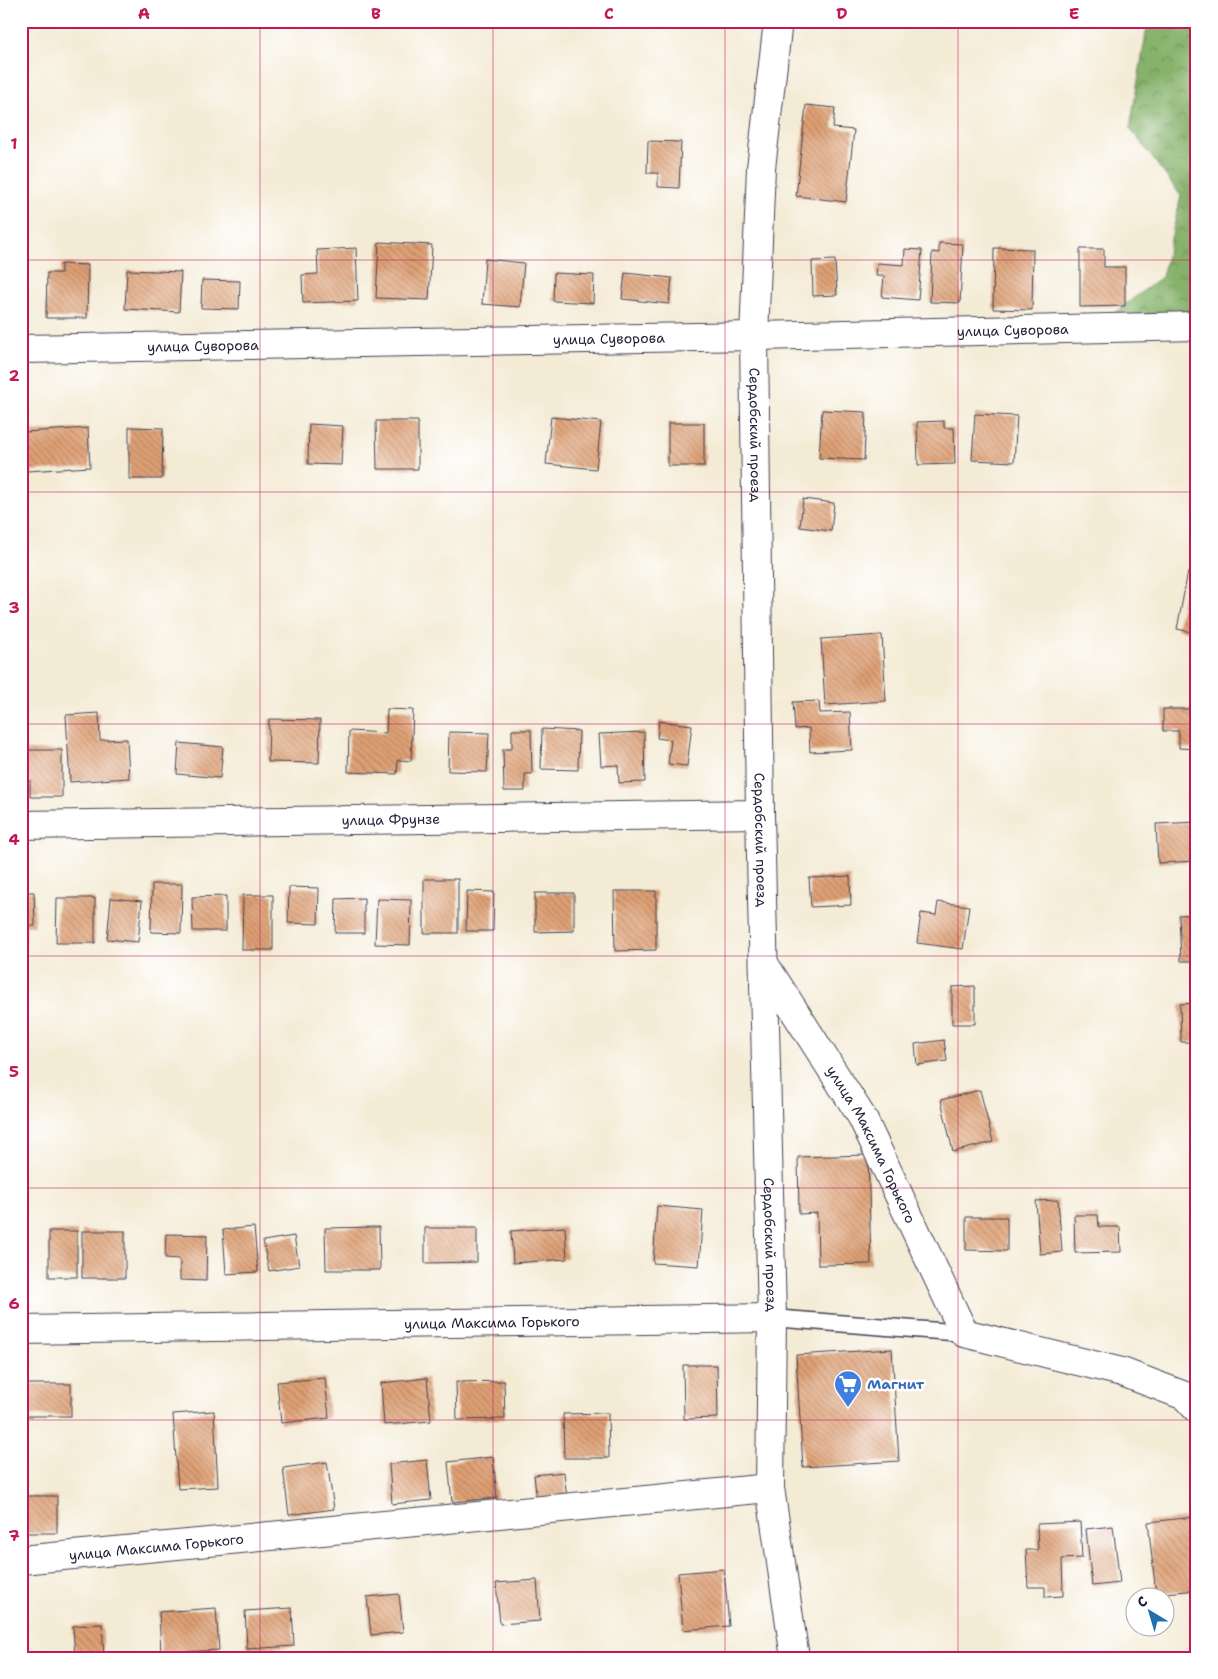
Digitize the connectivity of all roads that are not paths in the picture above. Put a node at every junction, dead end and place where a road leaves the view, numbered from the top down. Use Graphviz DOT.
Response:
graph roads {
  1 [pos="778,21"];
  2 [pos="1197,326"];
  3 [pos="754,336"];
  4 [pos="21,349"];
  5 [pos="760,814"];
  6 [pos="21,825"];
  7 [pos="765,965"];
  8 [pos="772,1318"];
  9 [pos="21,1330"];
  10 [pos="964,1333"];
  11 [pos="1197,1409"];
  12 [pos="770,1488"];
  13 [pos="21,1560"];
  14 [pos="794,1658"];
  1 -- 3 [label="street, Сердобский проезд"];
  2 -- 3 [label="street, улица Суворова"];
  3 -- 4 [label="street, улица Суворова"];
  3 -- 5 [label="street, Сердобский проезд"];
  5 -- 6 [label="street, улица Фрунзе"];
  5 -- 7 [label="street, Сердобский проезд"];
  7 -- 8 [label="street, Сердобский проезд"];
  7 -- 10 [label="street, улица Максима Горького"];
  8 -- 9 [label="street, улица Максима Горького"];
  8 -- 10 [label="lane, улица Максима Горького"];
  8 -- 12 [label="street, Сердобский проезд"];
  10 -- 11 [label="street, улица Максима Горького"];
  12 -- 13 [label="street, улица Максима Горького"];
  12 -- 14 [label="street, Сердобский проезд"];
}
